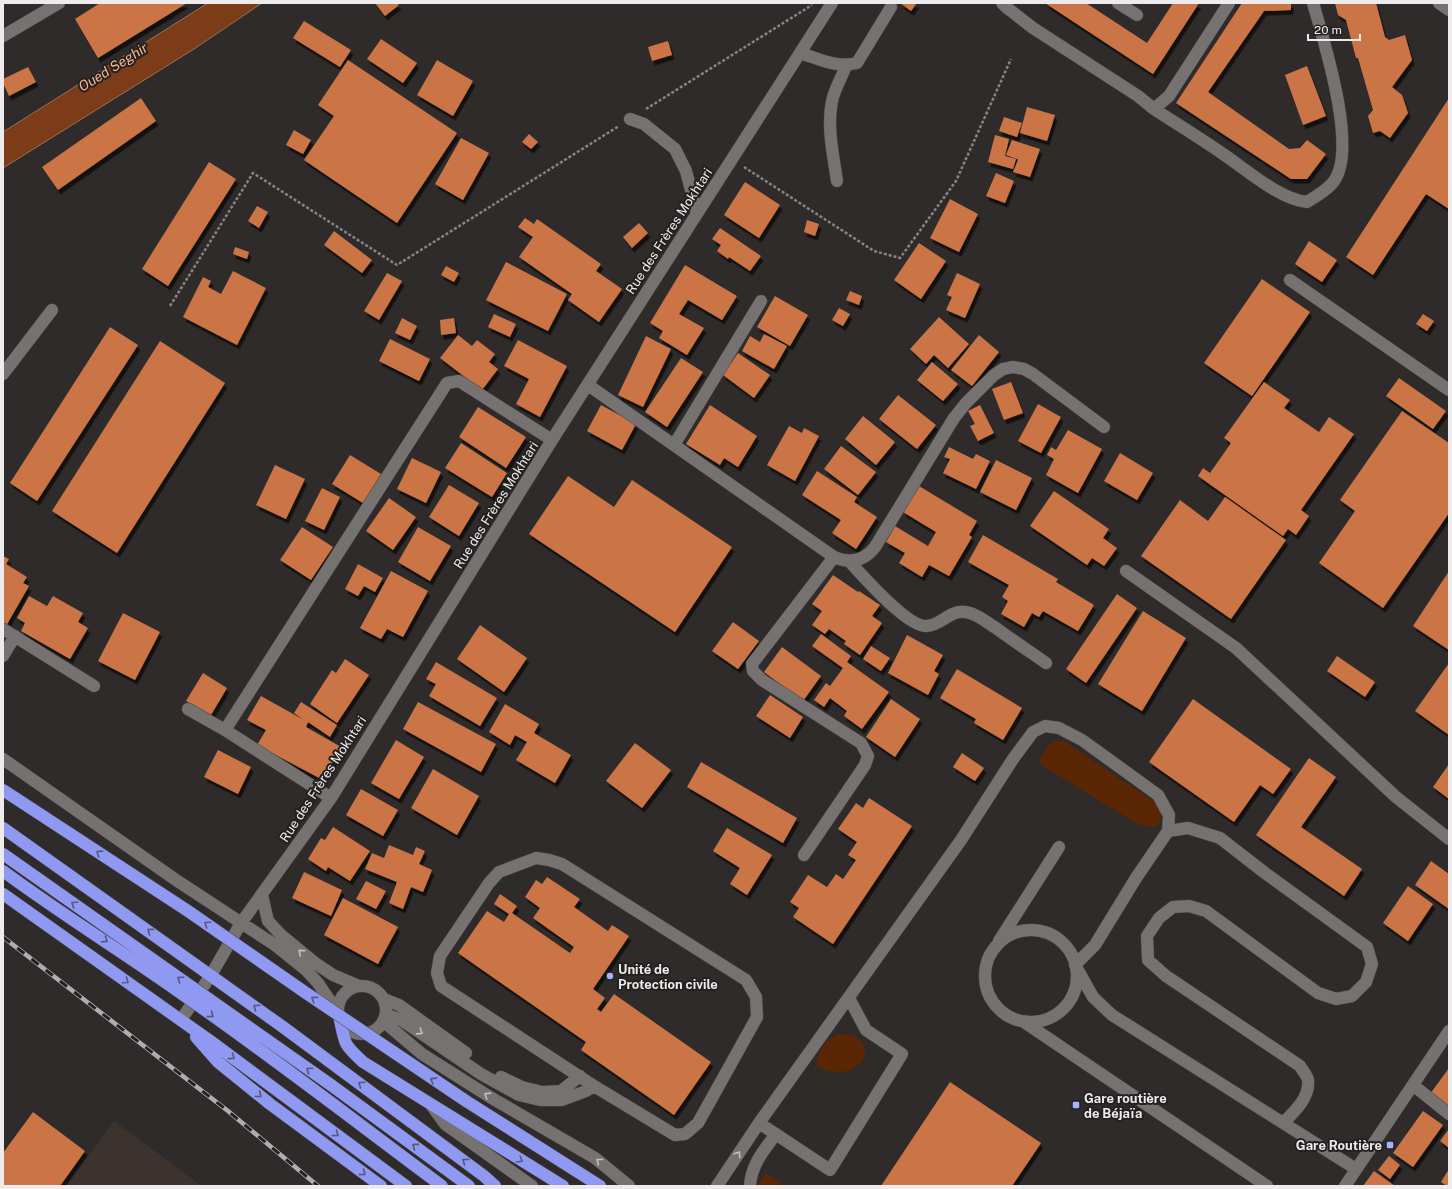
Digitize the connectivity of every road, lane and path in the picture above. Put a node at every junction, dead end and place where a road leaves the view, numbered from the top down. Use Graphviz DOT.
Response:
graph roads {
  1 [pos="59,3"];
  2 [pos="816,3"];
  3 [pos="832,3"];
  4 [pos="1002,3"];
  5 [pos="1118,3"];
  6 [pos="1229,3"];
  7 [pos="1313,3"];
  8 [pos="1439,3"];
  9 [pos="891,7"];
  10 [pos="1449,10"];
  11 [pos="1137,15"];
  12 [pos="3,36"];
  13 [pos="800,52"];
  14 [pos="1010,60"];
  15 [pos="846,66"];
  16 [pos="1154,109"];
  17 [pos="630,119"];
  18 [pos="732,160"];
  19 [pos="837,181"];
  20 [pos="697,214"];
  21 [pos="1290,280"];
  22 [pos="760,301"];
  23 [pos="170,306"];
  24 [pos="52,310"];
  25 [pos="3,374"];
  26 [pos="588,385"];
  27 [pos="1449,390"];
  28 [pos="1104,427"];
  29 [pos="552,440"];
  30 [pos="674,445"];
  31 [pos="834,557"];
  32 [pos="849,561"];
  33 [pos="1126,571"];
  34 [pos="3,629"];
  35 [pos="15,636"];
  36 [pos="3,656"];
  37 [pos="1046,662"];
  38 [pos="94,686"];
  39 [pos="188,709"];
  40 [pos="225,730"];
  41 [pos="3,759"];
  42 [pos="3,790"];
  43 [pos="331,798"];
  44 [pos="3,828"];
  45 [pos="1168,831"];
  46 [pos="1449,839"];
  47 [pos="1059,847"];
  48 [pos="3,854"];
  49 [pos="804,855"];
  50 [pos="3,871"];
  51 [pos="3,894"];
  52 [pos="262,895"];
  53 [pos="241,923"];
  54 [pos="996,947"];
  55 [pos="1075,965"];
  56 [pos="211,975"];
  57 [pos="359,986"];
  58 [pos="849,998"];
  59 [pos="384,999"];
  60 [pos="339,1017"];
  61 [pos="384,1018"];
  62 [pos="181,1020"];
  63 [pos="1024,1022"];
  64 [pos="1449,1031"];
  65 [pos="580,1076"];
  66 [pos="594,1086"];
  67 [pos="1412,1086"];
  68 [pos="432,1106"];
  69 [pos="1449,1114"];
  70 [pos="760,1123"];
  71 [pos="1283,1124"];
  72 [pos="776,1134"];
  73 [pos="1356,1169"];
  74 [pos="381,1186"];
  75 [pos="406,1186"];
  76 [pos="442,1186"];
  77 [pos="469,1186"];
  78 [pos="495,1186"];
  79 [pos="532,1186"];
  80 [pos="563,1186"];
  81 [pos="600,1186"];
  82 [pos="629,1186"];
  83 [pos="717,1186"];
  84 [pos="750,1186"];
  85 [pos="1267,1186"];
  86 [pos="1345,1186"];
  1 -- 12 [label="street"];
  2 -- 17 [label="path"];
  3 -- 13 [label="street, Rue des Frères Mokhtari"];
  4 -- 16 [label="street"];
  5 -- 11 [label="street"];
  6 -- 16 [label="street"];
  7 -- 16 [label="street"];
  8 -- 10 [label="street"];
  9 -- 15 [label="street"];
  13 -- 15 [label="street"];
  13 -- 18 [label="street, Rue des Frères Mokhtari"];
  14 -- 18 [label="path"];
  15 -- 19 [label="street"];
  17 -- 20 [label="street"];
  17 -- 23 [label="path"];
  18 -- 20 [label="street, Rue des Frères Mokhtari"];
  20 -- 26 [label="street, Rue des Frères Mokhtari"];
  21 -- 27 [label="street"];
  22 -- 30 [label="street"];
  24 -- 25 [label="street"];
  26 -- 29 [label="street, Rue des Frères Mokhtari"];
  26 -- 30 [label="street"];
  28 -- 32 [label="street"];
  29 -- 40 [label="street"];
  29 -- 43 [label="street, Rue des Frères Mokhtari"];
  30 -- 31 [label="street"];
  31 -- 32 [label="street"];
  31 -- 49 [label="street"];
  32 -- 37 [label="street"];
  33 -- 46 [label="street"];
  34 -- 35 [label="street"];
  35 -- 36 [label="street"];
  35 -- 38 [label="street"];
  39 -- 40 [label="street"];
  40 -- 43 [label="street"];
  41 -- 53 [label="street"];
  81 -- 42 [label="highway, one-way, bridge"];
  43 -- 52 [label="street, Rue des Frères Mokhtari"];
  56 -- 44 [label="highway, one-way"];
  45 -- 55 [label="street"];
  45 -- 58 [label="street"];
  45 -- 71 [label="street"];
  47 -- 54 [label="street"];
  77 -- 48 [label="highway, one-way, bridge"];
  50 -- 76 [label="highway, one-way, bridge"];
  51 -- 62 [label="highway, one-way"];
  52 -- 53 [label="street, Rue des Frères Mokhtari"];
  57 -- 52 [label="street, one-way"];
  53 -- 56 [label="street, Rue des Frères Mokhtari"];
  53 -- 60 [label="street"];
  54 -- 55 [label="street"];
  54 -- 63 [label="street"];
  55 -- 63 [label="street"];
  55 -- 71 [label="street"];
  56 -- 62 [label="street, Rue des Frères Mokhtari"];
  78 -- 56 [label="highway, one-way"];
  57 -- 59 [label="street"];
  57 -- 60 [label="street"];
  58 -- 70 [label="street"];
  58 -- 72 [label="street"];
  59 -- 61 [label="street"];
  59 -- 65 [label="street"];
  60 -- 61 [label="street"];
  60 -- 68 [label="highway"];
  61 -- 66 [label="street, one-way"];
  82 -- 61 [label="street, one-way"];
  62 -- 74 [label="highway, one-way"];
  62 -- 75 [label="highway, one-way"];
  63 -- 85 [label="street"];
  64 -- 67 [label="street"];
  65 -- 66 [label="street"];
  65 -- 66 [label="street"];
  67 -- 69 [label="street"];
  67 -- 73 [label="street"];
  68 -- 79 [label="street"];
  68 -- 80 [label="highway, one-way"];
  70 -- 72 [label="street"];
  83 -- 70 [label="street, one-way"];
  71 -- 73 [label="street"];
  72 -- 84 [label="street"];
  73 -- 86 [label="street"];
}
